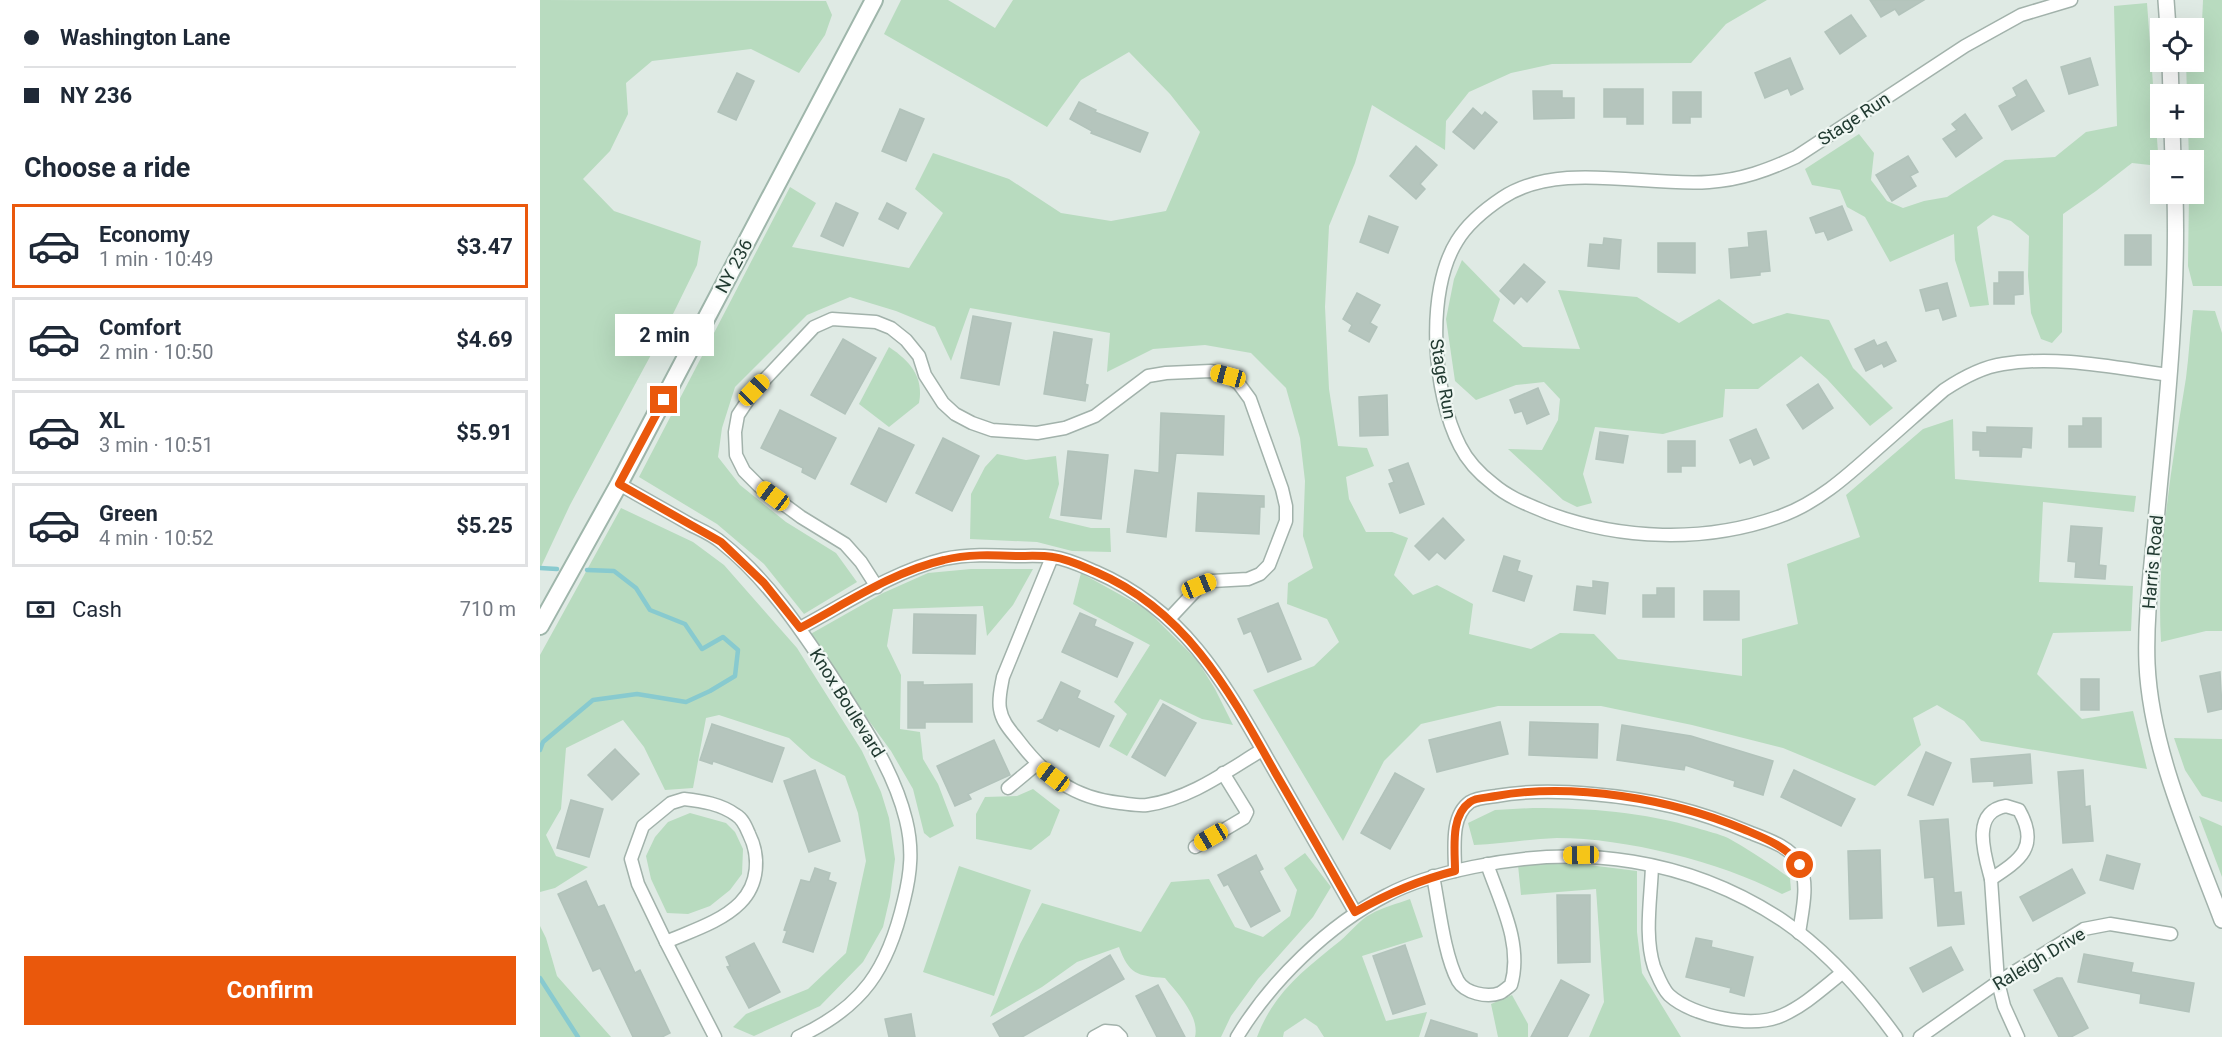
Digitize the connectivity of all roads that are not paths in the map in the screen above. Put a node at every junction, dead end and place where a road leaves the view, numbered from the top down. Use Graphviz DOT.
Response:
graph roads {
  1 [pos="874,0"];
  2 [pos="2071,0"];
  3 [pos="2166,0"];
  4 [pos="2167,18"];
  5 [pos="2175,204"];
  6 [pos="2169,375"];
  7 [pos="619,484"];
  8 [pos="1052,556"];
  9 [pos="877,587"];
  10 [pos="1169,619"];
  11 [pos="540,626"];
  12 [pos="800,628"];
  13 [pos="1262,750"];
  14 [pos="1036,764"];
  15 [pos="1223,773"];
  16 [pos="1008,788"];
  17 [pos="1195,847"];
  18 [pos="1487,864"];
  19 [pos="1652,866"];
  20 [pos="1455,871"];
  21 [pos="1433,876"];
  22 [pos="1991,879"];
  23 [pos="1355,912"];
  24 [pos="2222,920"];
  25 [pos="1799,933"];
  26 [pos="2171,934"];
  27 [pos="666,942"];
  28 [pos="1842,972"];
  29 [pos="1998,982"];
  30 [pos="715,1037"];
  31 [pos="798,1037"];
  32 [pos="1094,1037"];
  33 [pos="1121,1037"];
  34 [pos="1238,1037"];
  35 [pos="1896,1037"];
  36 [pos="1920,1037"];
  37 [pos="2018,1037"];
  1 -- 7 [label="main road, NY 236 / NY 236"];
  2 -- 6 [label="street, Stage Run"];
  3 -- 4 [label="street"];
  5 -- 6 [label="street, Harris Road"];
  6 -- 24 [label="street, Harris Road"];
  7 -- 11 [label="main road, NY 236 / NY 236"];
  7 -- 12 [label="street, Knox Boulevard"];
  8 -- 9 [label="street"];
  8 -- 10 [label="street"];
  8 -- 14 [label="street"];
  9 -- 10 [label="street"];
  9 -- 12 [label="street"];
  10 -- 13 [label="street"];
  12 -- 31 [label="street, Knox Boulevard"];
  13 -- 15 [label="street"];
  13 -- 23 [label="street"];
  14 -- 15 [label="street"];
  14 -- 16 [label="street"];
  15 -- 17 [label="street"];
  18 -- 19 [label="street"];
  18 -- 20 [label="street"];
  18 -- 21 [label="street"];
  19 -- 25 [label="street"];
  19 -- 28 [label="street"];
  20 -- 21 [label="street"];
  20 -- 25 [label="street"];
  21 -- 23 [label="street"];
  22 -- 22 [label="street"];
  22 -- 29 [label="street"];
  23 -- 34 [label="street"];
  25 -- 28 [label="street"];
  26 -- 29 [label="street, Raleigh Drive"];
  27 -- 27 [label="street"];
  27 -- 30 [label="street"];
  28 -- 35 [label="street"];
  29 -- 36 [label="street, Raleigh Drive"];
  29 -- 37 [label="street"];
  32 -- 33 [label="street"];
}
